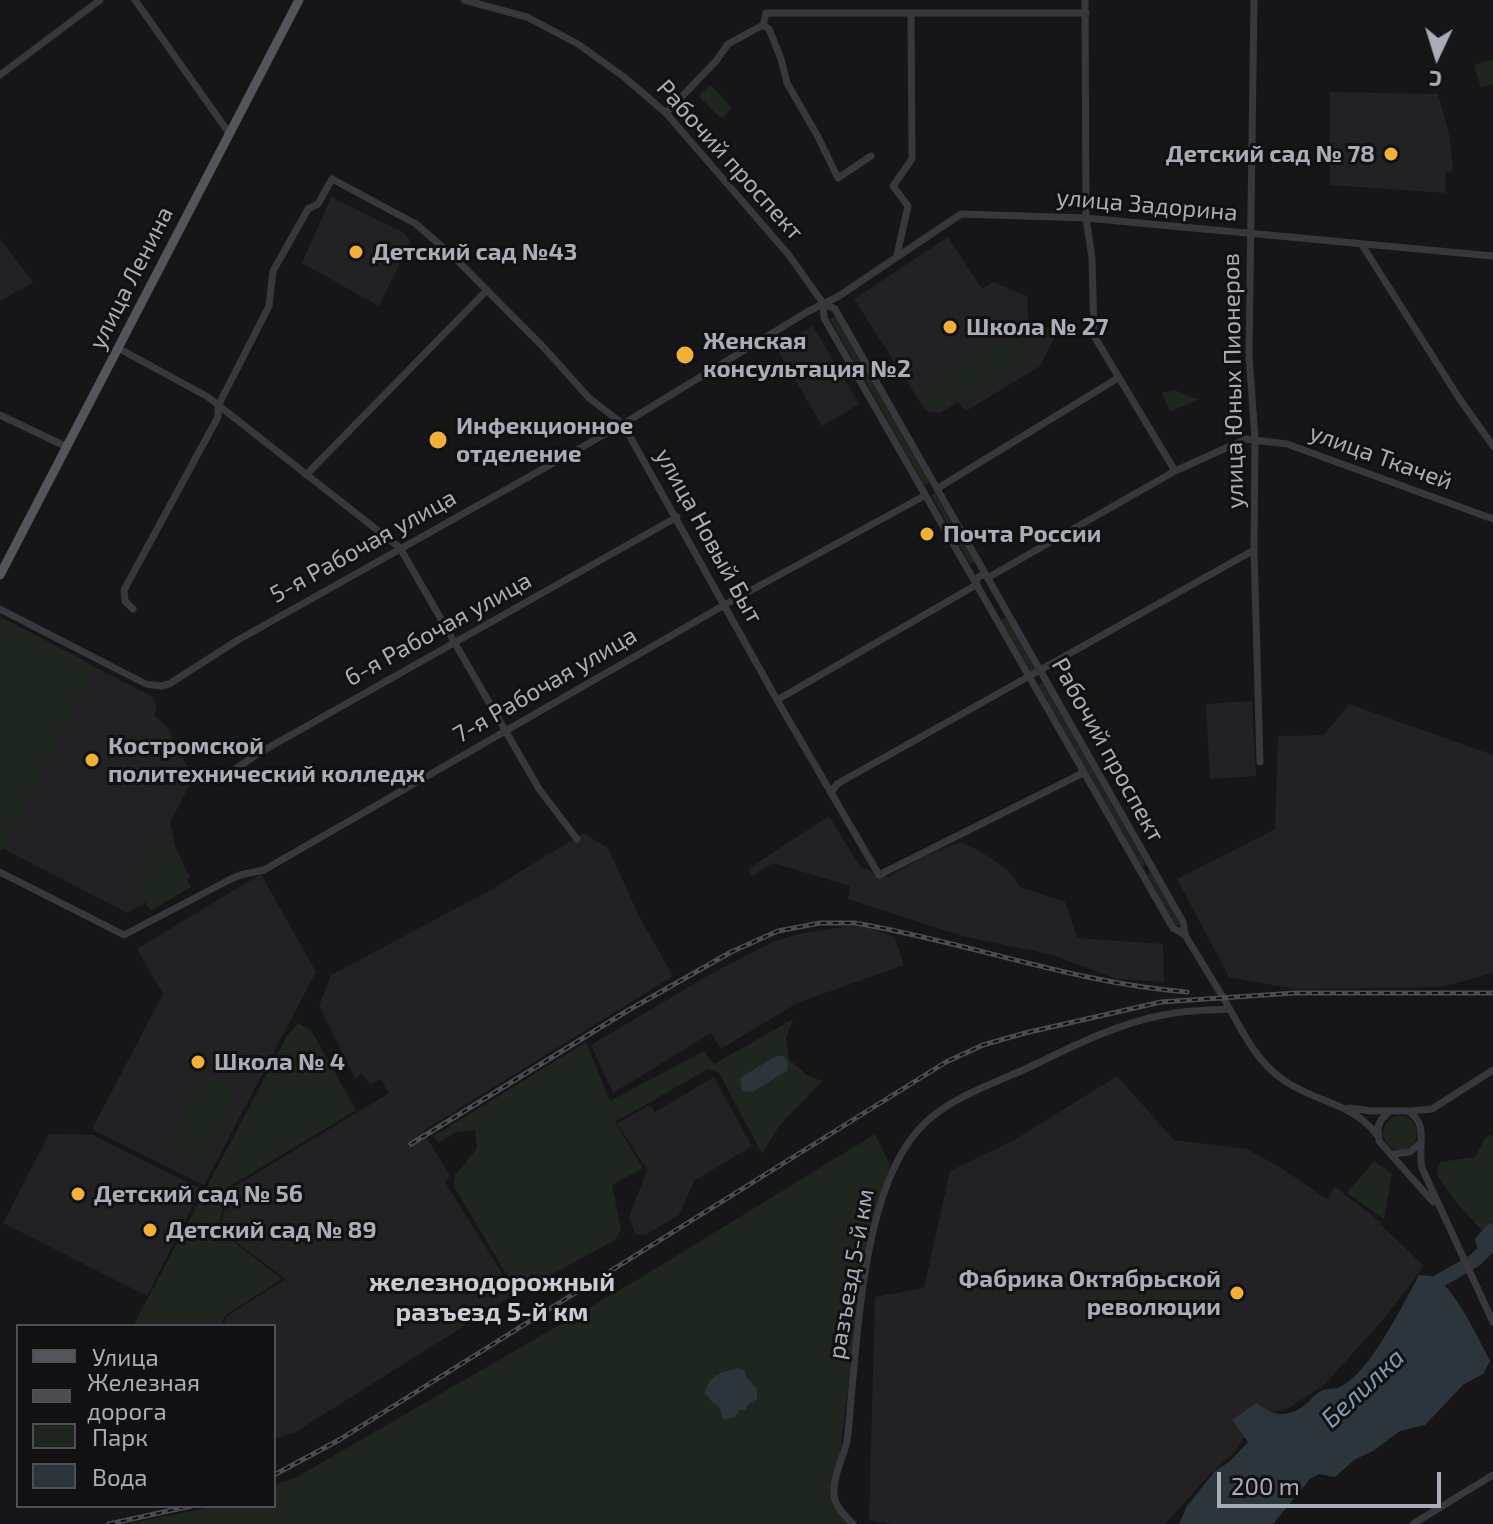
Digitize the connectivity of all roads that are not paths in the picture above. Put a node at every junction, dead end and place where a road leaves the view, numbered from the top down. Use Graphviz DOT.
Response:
graph roads {
  1 [pos="100,0"];
  2 [pos="135,0"];
  3 [pos="299,0"];
  4 [pos="464,0"];
  5 [pos="766,0"];
  6 [pos="897,0"];
  7 [pos="1085,0"];
  8 [pos="1254,0"];
  9 [pos="766,13"];
  10 [pos="897,13"];
  11 [pos="911,13"];
  12 [pos="1086,13"];
  13 [pos="763,25"];
  14 [pos="0,75"];
  15 [pos="666,113"];
  16 [pos="229,133"];
  17 [pos="871,156"];
  18 [pos="1086,218"];
  19 [pos="1252,234"];
  20 [pos="1362,245"];
  21 [pos="897,255"];
  22 [pos="1493,256"];
  23 [pos="486,291"];
  24 [pos="823,303"];
  25 [pos="118,348"];
  26 [pos="1118,378"];
  27 [pos="218,406"];
  28 [pos="0,415"];
  29 [pos="623,424"];
  30 [pos="1255,438"];
  31 [pos="1493,446"];
  32 [pos="67,447"];
  33 [pos="1175,471"];
  34 [pos="306,475"];
  35 [pos="938,488"];
  36 [pos="924,496"];
  37 [pos="677,517"];
  38 [pos="1492,519"];
  39 [pos="400,548"];
  40 [pos="1254,550"];
  41 [pos="0,575"];
  42 [pos="991,581"];
  43 [pos="978,589"];
  44 [pos="726,604"];
  45 [pos="0,609"];
  46 [pos="133,609"];
  47 [pos="455,643"];
  48 [pos="1041,670"];
  49 [pos="1029,677"];
  50 [pos="777,700"];
  51 [pos="505,730"];
  52 [pos="1260,762"];
  53 [pos="1083,773"];
  54 [pos="221,779"];
  55 [pos="831,793"];
  56 [pos="577,839"];
  57 [pos="0,872"];
  58 [pos="1185,935"];
  59 [pos="1229,1009"];
  60 [pos="1493,1070"];
  61 [pos="1347,1108"];
  62 [pos="1432,1109"];
  63 [pos="1391,1111"];
  64 [pos="1407,1111"];
  65 [pos="1423,1131"];
  66 [pos="1377,1135"];
  67 [pos="1419,1144"];
  68 [pos="1392,1153"];
  69 [pos="1440,1210"];
  70 [pos="1493,1322"];
  71 [pos="1493,1475"];
  72 [pos="853,1524"];
  73 [pos="1413,1524"];
  1 -- 14 [label="street"];
  2 -- 16 [label="street"];
  3 -- 16 [label="main road, улица Ленина"];
  4 -- 15 [label="street, Рабочий проспект"];
  5 -- 9 [label="street"];
  6 -- 10 [label="street"];
  7 -- 12 [label="street"];
  8 -- 19 [label="street, улица Юных Пионеров"];
  9 -- 10 [label="street"];
  9 -- 13 [label="street"];
  10 -- 11 [label="street"];
  11 -- 12 [label="street"];
  11 -- 21 [label="street"];
  12 -- 18 [label="street"];
  13 -- 15 [label="street"];
  13 -- 17 [label="street"];
  15 -- 24 [label="street, Рабочий проспект"];
  16 -- 25 [label="main road, улица Ленина"];
  18 -- 19 [label="street, улица Задорина"];
  18 -- 21 [label="street, улица Задорина"];
  18 -- 26 [label="street"];
  19 -- 20 [label="street, улица Задорина"];
  19 -- 30 [label="street, улица Юных Пионеров"];
  20 -- 22 [label="street, улица Задорина"];
  20 -- 31 [label="street"];
  21 -- 24 [label="street, улица Задорина"];
  23 -- 27 [label="street, улица Новый Быт"];
  23 -- 29 [label="street, улица Новый Быт"];
  23 -- 34 [label="street"];
  24 -- 29 [label="street, 5-я Рабочая улица"];
  24 -- 35 [label="street, Рабочий проспект"];
  24 -- 36 [label="street, Рабочий проспект"];
  25 -- 27 [label="street"];
  25 -- 32 [label="main road, улица Ленина"];
  26 -- 33 [label="street"];
  26 -- 35 [label="street"];
  27 -- 34 [label="street"];
  27 -- 46 [label="street"];
  28 -- 32 [label="street"];
  29 -- 37 [label="street, улица Новый Быт"];
  29 -- 39 [label="street, 5-я Рабочая улица"];
  30 -- 33 [label="street"];
  30 -- 38 [label="street, улица Ткачей"];
  30 -- 40 [label="street, улица Юных Пионеров"];
  32 -- 41 [label="main road, улица Ленина"];
  33 -- 42 [label="street"];
  34 -- 39 [label="street"];
  35 -- 42 [label="street, Рабочий проспект"];
  36 -- 43 [label="street, Рабочий проспект"];
  36 -- 44 [label="street, 7-я Рабочая улица"];
  37 -- 44 [label="street, улица Новый Быт"];
  37 -- 47 [label="street, 6-я Рабочая улица"];
  39 -- 45 [label="street, 5-я Рабочая улица"];
  39 -- 47 [label="street"];
  40 -- 48 [label="street"];
  40 -- 52 [label="street, улица Юных Пионеров"];
  42 -- 43 [label="street"];
  42 -- 43 [label="street"];
  42 -- 48 [label="street, Рабочий проспект"];
  43 -- 49 [label="street, Рабочий проспект"];
  43 -- 50 [label="street"];
  44 -- 50 [label="street, улица Новый Быт"];
  44 -- 51 [label="street, 7-я Рабочая улица"];
  47 -- 51 [label="street"];
  47 -- 54 [label="street, 6-я Рабочая улица"];
  48 -- 49 [label="street"];
  48 -- 58 [label="street, Рабочий проспект"];
  49 -- 53 [label="street, Рабочий проспект"];
  49 -- 55 [label="street"];
  50 -- 55 [label="street, улица Новый Быт"];
  51 -- 56 [label="street"];
  51 -- 57 [label="street, 7-я Рабочая улица"];
  53 -- 55 [label="street, улица Новый Быт"];
  53 -- 58 [label="street, Рабочий проспект"];
  58 -- 59 [label="street, Рабочий проспект"];
  59 -- 61 [label="street, Рабочий проспект"];
  59 -- 72 [label="street, разъезд 5-й км"];
  60 -- 62 [label="street"];
  61 -- 63 [label="street"];
  61 -- 66 [label="street, Рабочий проспект"];
  62 -- 64 [label="street"];
  62 -- 65 [label="street"];
  63 -- 64 [label="street"];
  63 -- 66 [label="street"];
  64 -- 65 [label="street"];
  65 -- 67 [label="street"];
  66 -- 68 [label="street"];
  67 -- 68 [label="street"];
  67 -- 69 [label="street"];
  68 -- 69 [label="street"];
  69 -- 70 [label="street"];
  71 -- 73 [label="street"];
}
